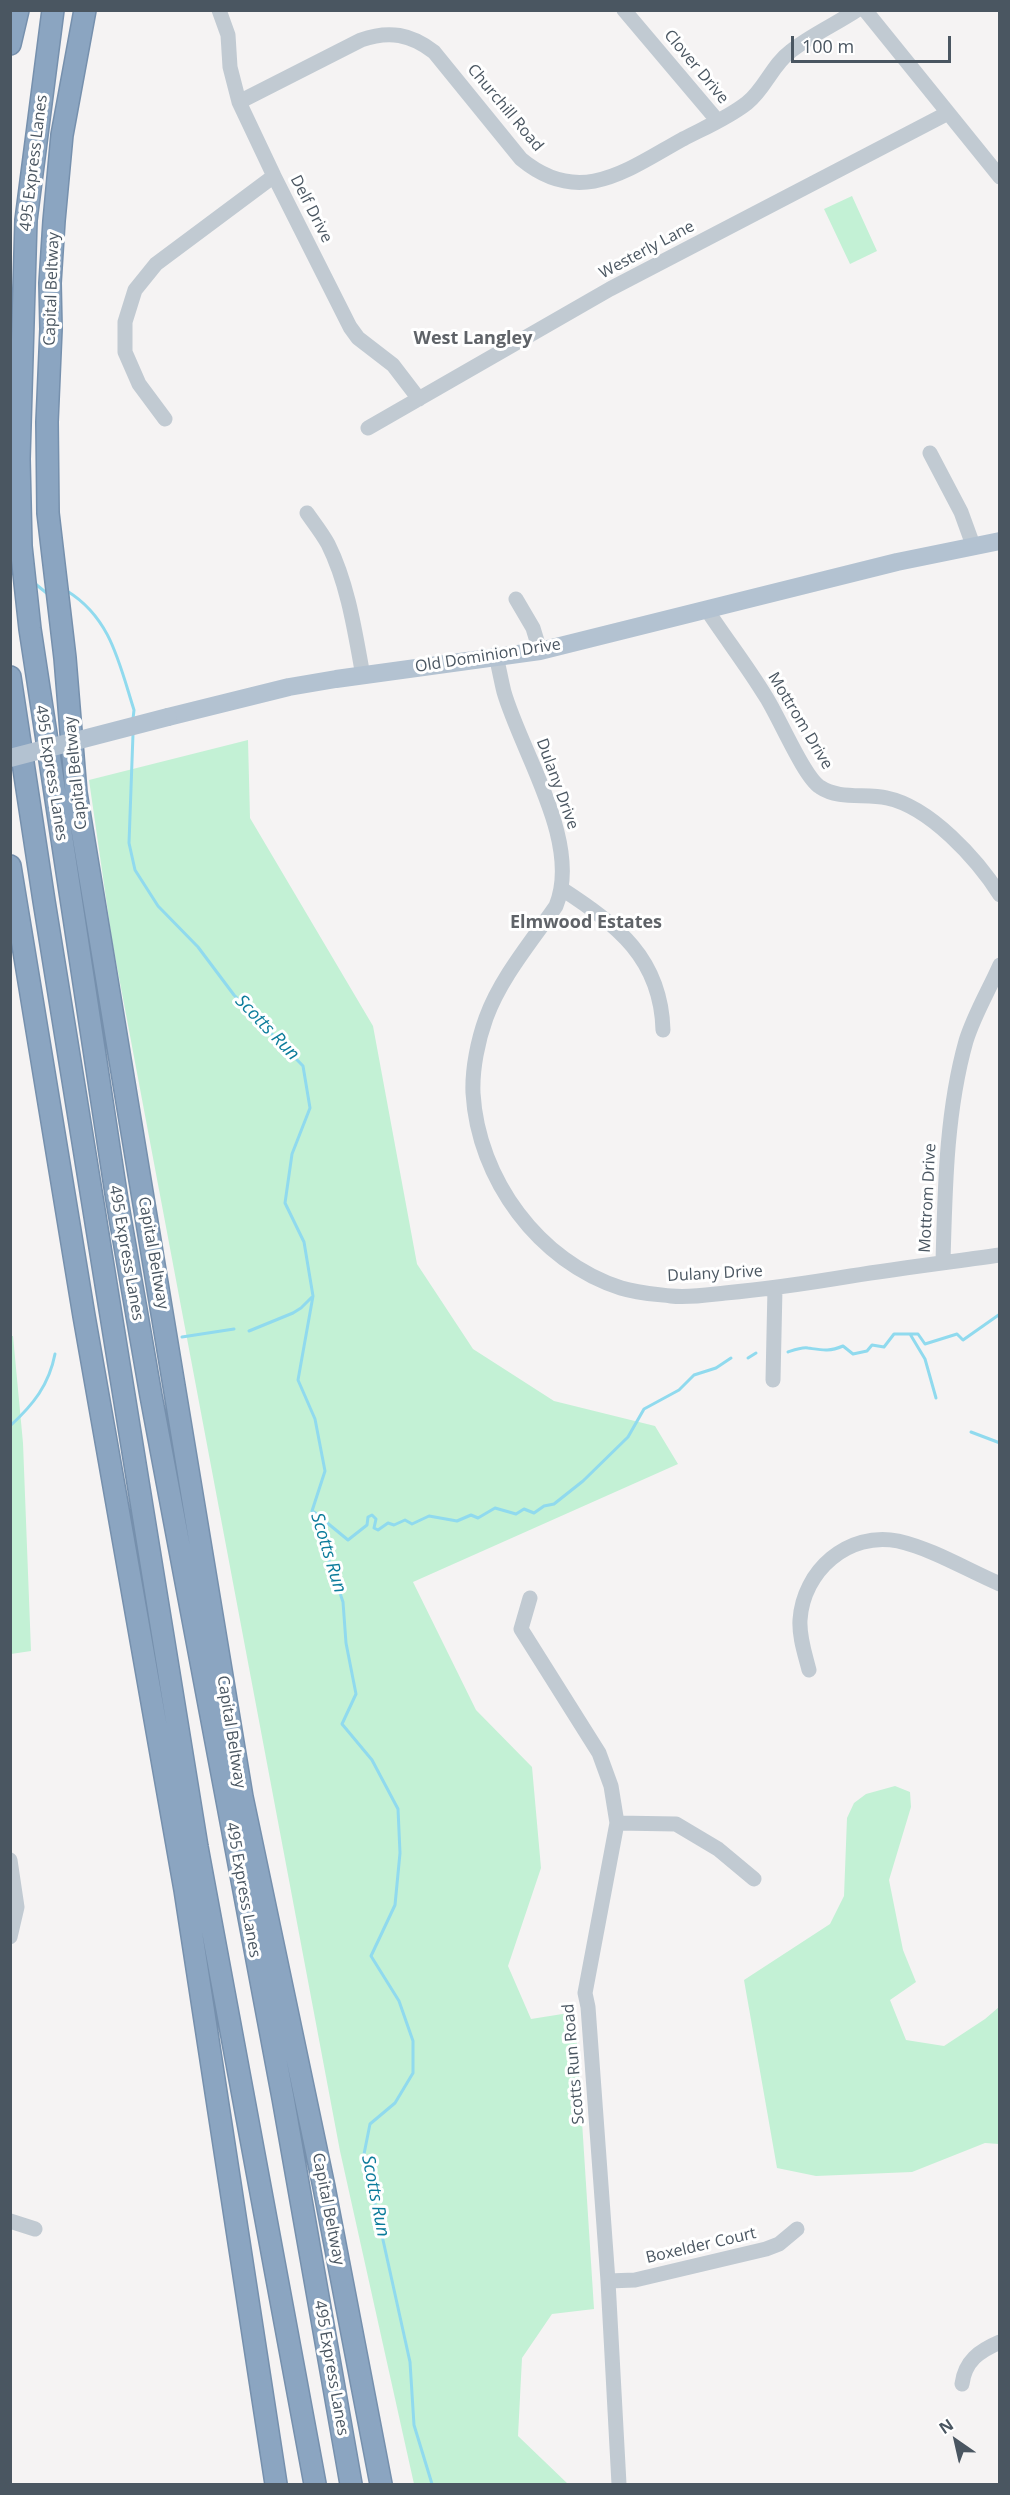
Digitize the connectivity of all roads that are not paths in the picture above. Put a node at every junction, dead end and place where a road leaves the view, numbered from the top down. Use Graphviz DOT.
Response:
graph roads {
  1 [pos="18,10"];
  2 [pos="53,10"];
  3 [pos="85,10"];
  4 [pos="219,10"];
  5 [pos="624,10"];
  6 [pos="857,10"];
  7 [pos="865,10"];
  8 [pos="10,44"];
  9 [pos="239,102"];
  10 [pos="948,113"];
  11 [pos="717,120"];
  12 [pos="274,176"];
  13 [pos="999,177"];
  14 [pos="418,399"];
  15 [pos="165,419"];
  16 [pos="368,428"];
  17 [pos="930,453"];
  18 [pos="307,513"];
  19 [pos="999,542"];
  20 [pos="973,545"];
  21 [pos="516,598"];
  22 [pos="707,610"];
  23 [pos="540,651"];
  24 [pos="496,656"];
  25 [pos="363,676"];
  26 [pos="10,677"];
  27 [pos="10,758"];
  28 [pos="10,866"];
  29 [pos="562,889"];
  30 [pos="999,895"];
  31 [pos="999,965"];
  32 [pos="663,1030"];
  33 [pos="999,1255"];
  34 [pos="943,1262"];
  35 [pos="775,1288"];
  36 [pos="772,1380"];
  37 [pos="999,1584"];
  38 [pos="530,1598"];
  39 [pos="809,1670"];
  40 [pos="617,1823"];
  41 [pos="10,1860"];
  42 [pos="754,1879"];
  43 [pos="10,1936"];
  44 [pos="10,2221"];
  45 [pos="35,2229"];
  46 [pos="797,2229"];
  47 [pos="608,2281"];
  48 [pos="999,2342"];
  49 [pos="357,2352"];
  50 [pos="294,2371"];
  51 [pos="962,2384"];
  52 [pos="276,2484"];
  53 [pos="304,2484"];
  54 [pos="315,2484"];
  55 [pos="351,2484"];
  56 [pos="381,2484"];
  57 [pos="390,2484"];
  58 [pos="619,2484"];
  1 -- 8 [label="highway"];
  2 -- 55 [label="highway, 495 Express Lanes"];
  3 -- 49 [label="highway, Capital Beltway"];
  4 -- 9 [label="street, Delf Drive"];
  5 -- 11 [label="street, Clover Drive"];
  6 -- 11 [label="street, Churchill Road"];
  7 -- 10 [label="street"];
  9 -- 11 [label="street, Churchill Road"];
  9 -- 12 [label="street, Delf Drive"];
  10 -- 13 [label="street"];
  10 -- 14 [label="street, Westerly Lane"];
  12 -- 14 [label="street, Delf Drive"];
  12 -- 15 [label="street"];
  14 -- 16 [label="street, Westerly Lane"];
  17 -- 20 [label="street"];
  18 -- 25 [label="street"];
  19 -- 20 [label="main road, Old Dominion Drive"];
  20 -- 22 [label="main road, Old Dominion Drive"];
  21 -- 23 [label="street"];
  22 -- 23 [label="main road, Old Dominion Drive"];
  22 -- 30 [label="street, Mottrom Drive"];
  23 -- 24 [label="main road, Old Dominion Drive"];
  24 -- 25 [label="main road, Old Dominion Drive"];
  24 -- 29 [label="street, Dulany Drive"];
  25 -- 27 [label="main road, Old Dominion Drive, bridge"];
  26 -- 50 [label="highway, 495 Express Lanes"];
  28 -- 52 [label="highway"];
  29 -- 32 [label="street"];
  29 -- 35 [label="street, Dulany Drive"];
  31 -- 34 [label="street, Mottrom Drive"];
  33 -- 34 [label="street, Dulany Drive"];
  34 -- 35 [label="street, Dulany Drive"];
  35 -- 36 [label="street"];
  37 -- 39 [label="street"];
  38 -- 40 [label="street, Scotts Run Road"];
  40 -- 42 [label="street"];
  40 -- 47 [label="street, Scotts Run Road"];
  41 -- 43 [label="street"];
  44 -- 45 [label="street"];
  46 -- 47 [label="street, Boxelder Court"];
  47 -- 58 [label="street, Scotts Run Road"];
  48 -- 51 [label="street"];
  49 -- 56 [label="highway, Capital Beltway"];
  49 -- 57 [label="highway"];
  50 -- 53 [label="highway"];
  50 -- 54 [label="highway, 495 Express Lanes"];
}
